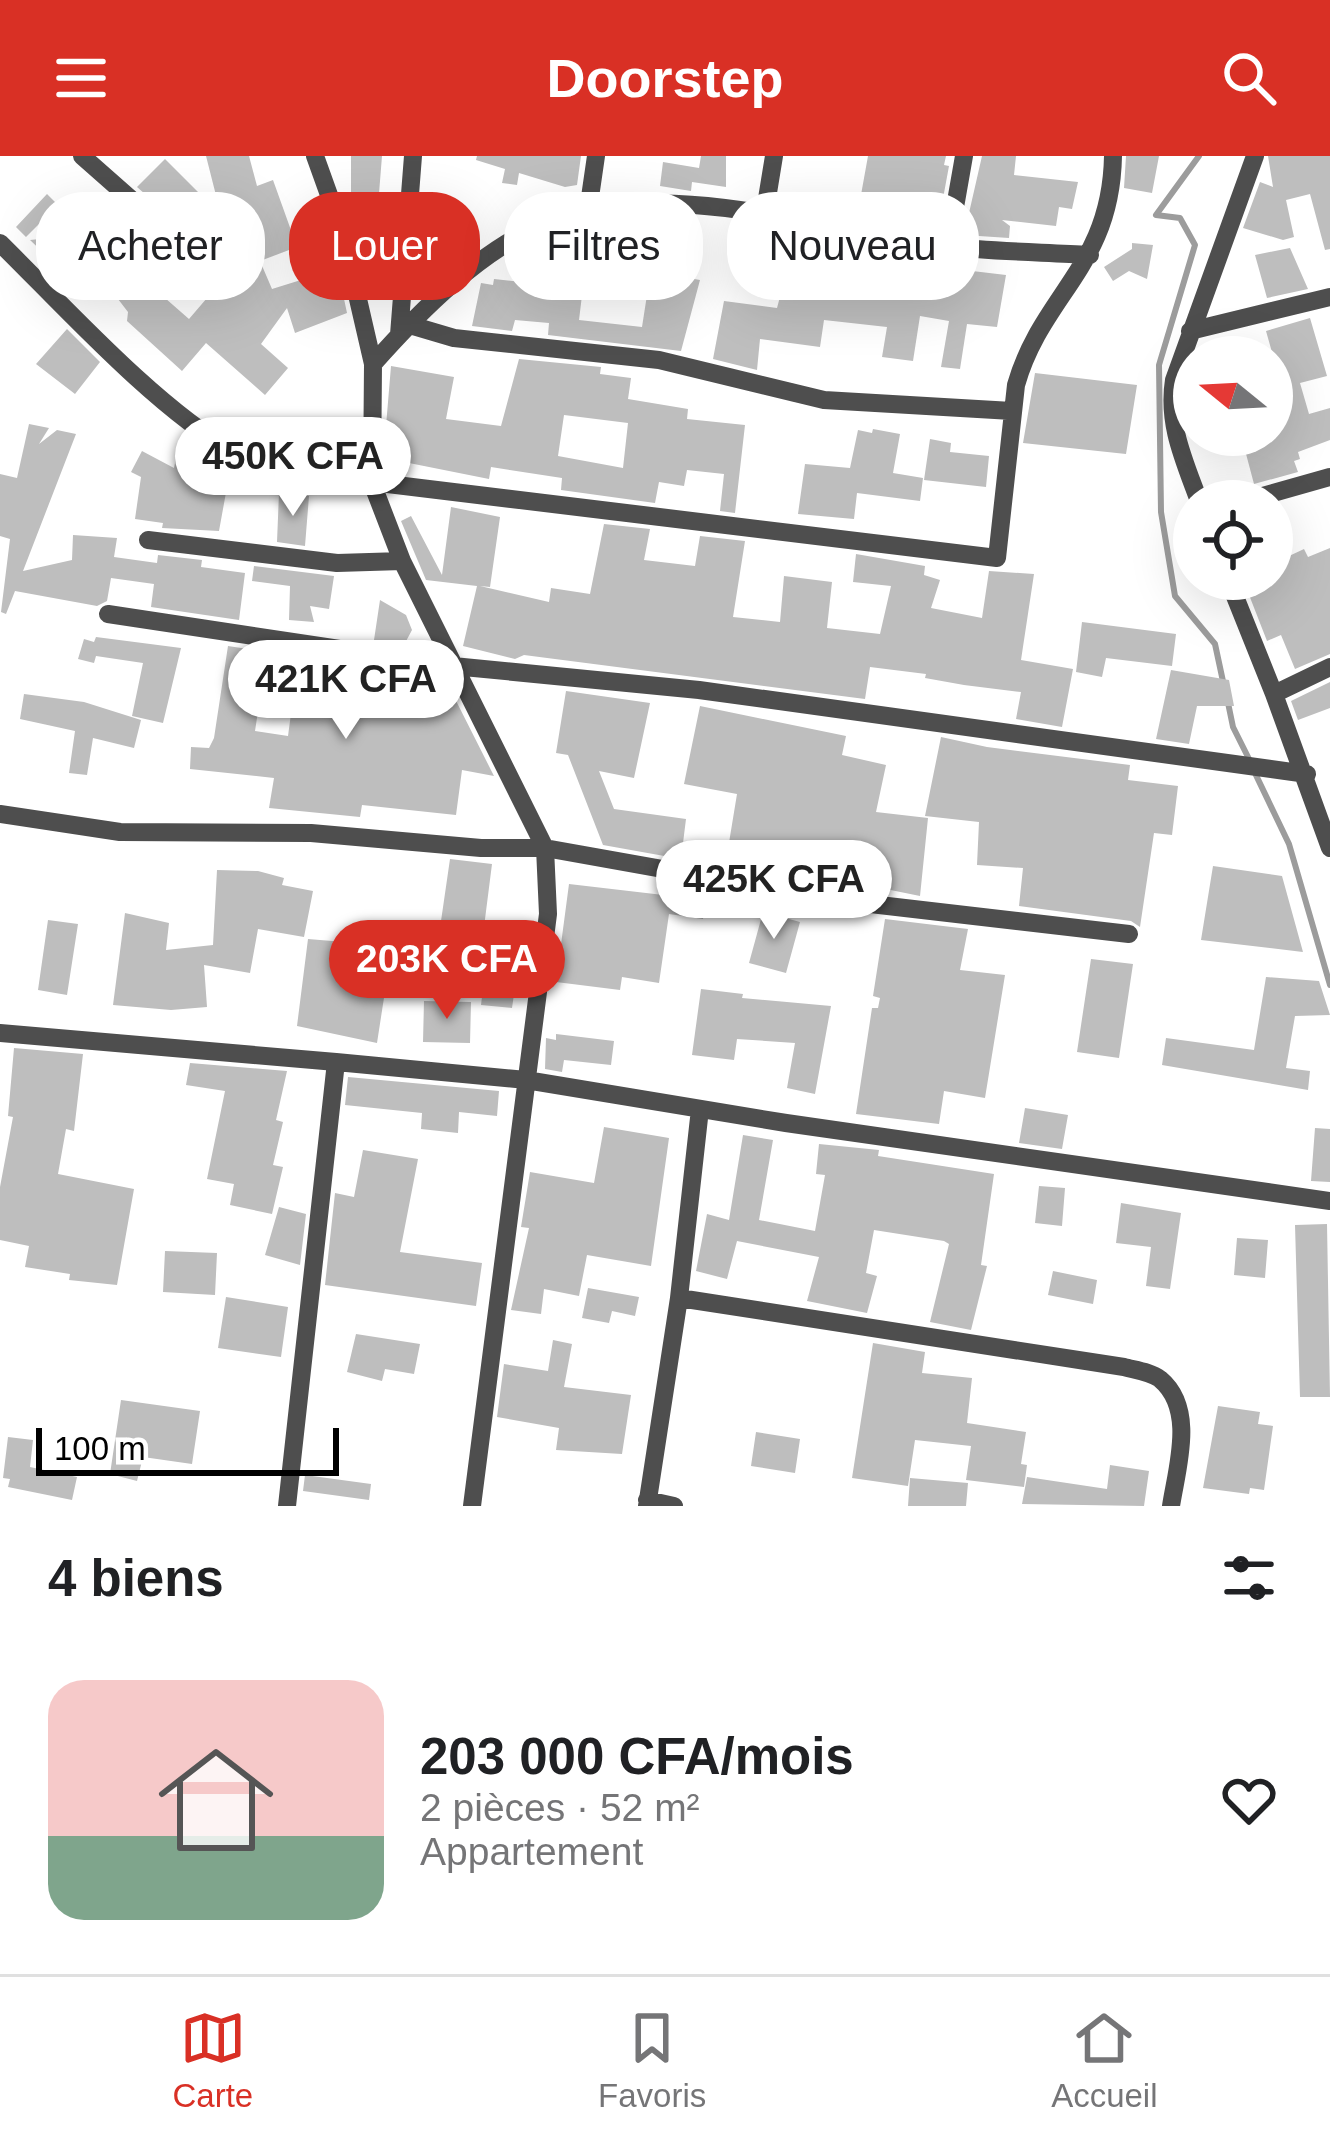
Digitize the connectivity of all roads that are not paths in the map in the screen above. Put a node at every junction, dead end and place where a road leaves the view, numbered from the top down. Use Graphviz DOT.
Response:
graph roads {
  1 [pos="82,156"];
  2 [pos="315,156"];
  3 [pos="413,156"];
  4 [pos="596,156"];
  5 [pos="774,156"];
  6 [pos="964,156"];
  7 [pos="1113,156"];
  8 [pos="1255,156"];
  9 [pos="123,192"];
  10 [pos="591,192"];
  11 [pos="768,192"];
  12 [pos="958,192"];
  13 [pos="0,243"];
  14 [pos="504,249"];
  15 [pos="979,249"];
  16 [pos="1090,255"];
  17 [pos="1330,297"];
  18 [pos="405,330"];
  19 [pos="1190,331"];
  20 [pos="373,364"];
  21 [pos="1012,411"];
  22 [pos="1330,477"];
  23 [pos="1191,480"];
  24 [pos="372,483"];
  25 [pos="1293,487"];
  26 [pos="148,540"];
  27 [pos="401,561"];
  28 [pos="1236,600"];
  29 [pos="108,614"];
  30 [pos="453,666"];
  31 [pos="1330,667"];
  32 [pos="1274,694"];
  33 [pos="1307,774"];
  34 [pos="0,814"];
  35 [pos="545,848"];
  36 [pos="1330,848"];
  37 [pos="1130,934"];
  38 [pos="0,1033"];
  39 [pos="335,1062"];
  40 [pos="526,1079"];
  41 [pos="700,1109"];
  42 [pos="1330,1201"];
  43 [pos="679,1298"];
  44 [pos="647,1503"];
  45 [pos="287,1506"];
  46 [pos="472,1506"];
  47 [pos="674,1506"];
  48 [pos="1171,1506"];
  1 -- 9 [label="street"];
  2 -- 20 [label="street"];
  3 -- 18 [label="street"];
  4 -- 10 [label="street"];
  5 -- 11 [label="street"];
  6 -- 12 [label="street"];
  7 -- 16 [label="street"];
  8 -- 19 [label="street"];
  13 -- 24 [label="street"];
  14 -- 18 [label="street"];
  15 -- 16 [label="street"];
  16 -- 21 [label="street"];
  17 -- 19 [label="street"];
  18 -- 20 [label="street"];
  18 -- 21 [label="street"];
  19 -- 23 [label="street"];
  20 -- 24 [label="street"];
  21 -- 24 [label="street"];
  22 -- 25 [label="street"];
  24 -- 27 [label="street"];
  26 -- 27 [label="street"];
  27 -- 30 [label="street"];
  28 -- 32 [label="street"];
  29 -- 30 [label="street"];
  30 -- 33 [label="street"];
  30 -- 35 [label="street"];
  31 -- 32 [label="street"];
  32 -- 33 [label="street"];
  33 -- 36 [label="street"];
  34 -- 35 [label="street"];
  35 -- 37 [label="street"];
  35 -- 40 [label="street"];
  38 -- 39 [label="street"];
  39 -- 40 [label="street"];
  39 -- 45 [label="street"];
  40 -- 41 [label="street"];
  40 -- 46 [label="street"];
  41 -- 42 [label="street"];
  41 -- 43 [label="street"];
  43 -- 44 [label="street"];
  43 -- 48 [label="street"];
  44 -- 47 [label="street"];
}
